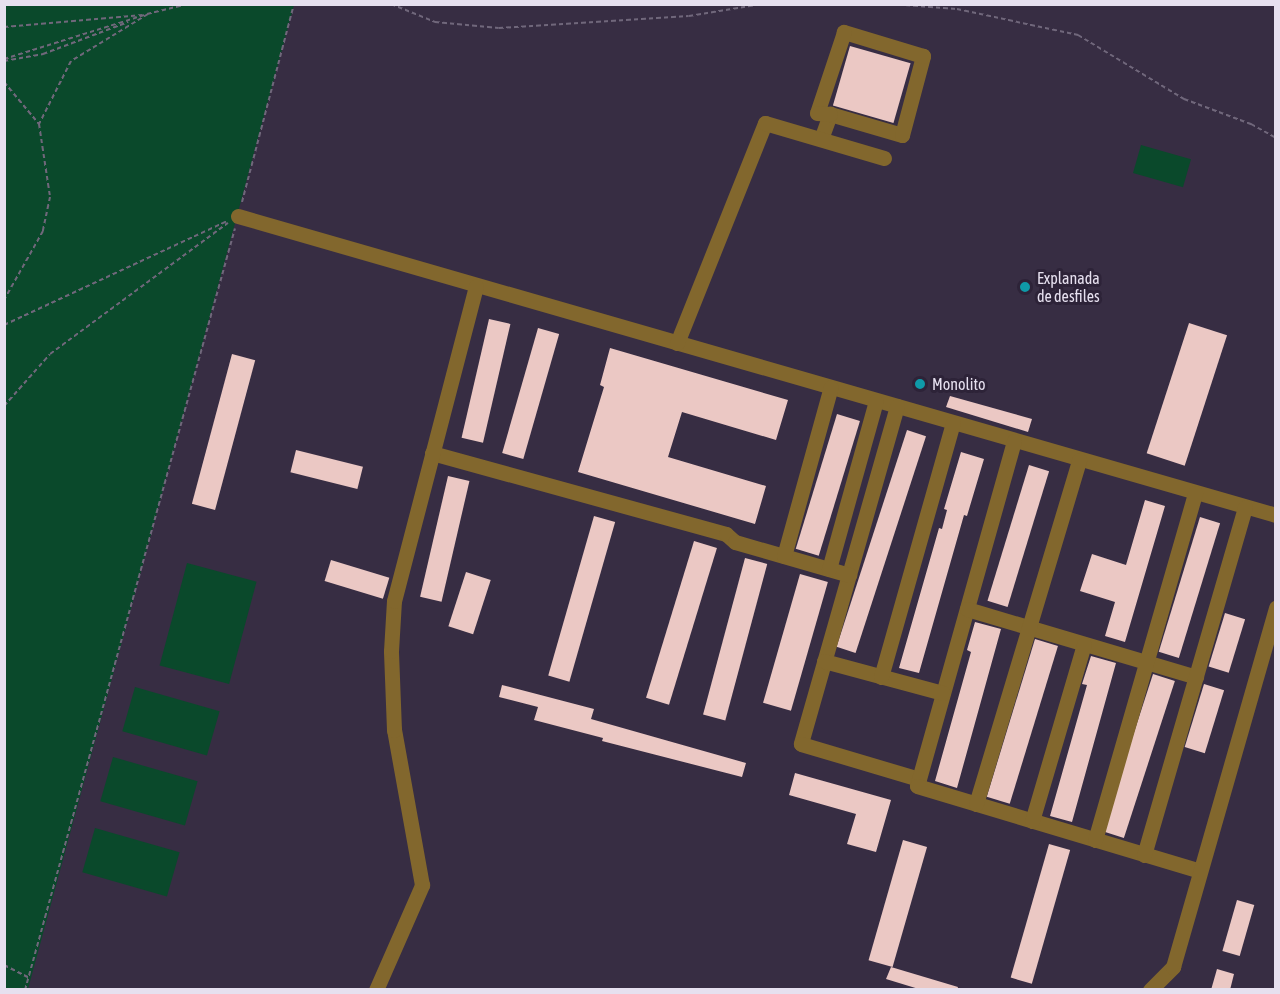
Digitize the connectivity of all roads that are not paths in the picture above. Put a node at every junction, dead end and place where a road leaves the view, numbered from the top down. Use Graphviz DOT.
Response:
graph roads {
  1 [pos="830,114"];
  2 [pos="821,139"];
  3 [pos="884,158"];
  4 [pos="238,216"];
  5 [pos="476,286"];
  6 [pos="676,343"];
  7 [pos="831,387"];
  8 [pos="876,400"];
  9 [pos="897,406"];
  10 [pos="952,423"];
  11 [pos="1014,441"];
  12 [pos="432,453"];
  13 [pos="1079,460"];
  14 [pos="1195,493"];
  15 [pos="1245,507"];
  16 [pos="1275,516"];
  17 [pos="1275,521"];
  18 [pos="784,556"];
  19 [pos="829,569"];
  20 [pos="849,575"];
  21 [pos="1275,607"];
  22 [pos="967,609"];
  23 [pos="1027,627"];
  24 [pos="1084,644"];
  25 [pos="824,661"];
  26 [pos="1146,661"];
  27 [pos="881,677"];
  28 [pos="1196,677"];
  29 [pos="943,693"];
  30 [pos="919,779"];
  31 [pos="976,804"];
  32 [pos="1032,821"];
  33 [pos="1095,840"];
  34 [pos="1144,855"];
  35 [pos="1200,872"];
  36 [pos="376,990"];
  37 [pos="1150,990"];
  1 -- 1 [label="lane"];
  1 -- 2 [label="lane"];
  2 -- 3 [label="lane"];
  2 -- 6 [label="lane"];
  4 -- 5 [label="lane"];
  5 -- 6 [label="lane"];
  5 -- 12 [label="lane"];
  6 -- 7 [label="lane"];
  7 -- 8 [label="lane"];
  7 -- 18 [label="lane"];
  8 -- 9 [label="lane"];
  8 -- 19 [label="lane"];
  9 -- 10 [label="lane"];
  9 -- 20 [label="lane"];
  10 -- 11 [label="lane"];
  10 -- 27 [label="lane"];
  11 -- 13 [label="lane"];
  11 -- 22 [label="lane"];
  12 -- 18 [label="lane"];
  12 -- 36 [label="lane"];
  13 -- 14 [label="lane"];
  13 -- 23 [label="lane"];
  14 -- 15 [label="lane"];
  14 -- 26 [label="lane"];
  15 -- 16 [label="lane"];
  15 -- 28 [label="lane"];
  16 -- 17 [label="lane"];
  18 -- 19 [label="lane"];
  19 -- 20 [label="lane"];
  20 -- 25 [label="lane"];
  21 -- 35 [label="lane"];
  22 -- 23 [label="lane"];
  22 -- 29 [label="lane"];
  23 -- 24 [label="lane"];
  23 -- 31 [label="lane"];
  24 -- 26 [label="lane"];
  24 -- 32 [label="lane"];
  25 -- 27 [label="lane"];
  25 -- 30 [label="lane"];
  26 -- 28 [label="lane"];
  26 -- 33 [label="lane"];
  27 -- 29 [label="lane"];
  28 -- 34 [label="lane"];
  29 -- 30 [label="lane"];
  30 -- 31 [label="lane"];
  31 -- 32 [label="lane"];
  32 -- 33 [label="lane"];
  33 -- 34 [label="lane"];
  34 -- 35 [label="lane"];
  35 -- 37 [label="lane"];
}
